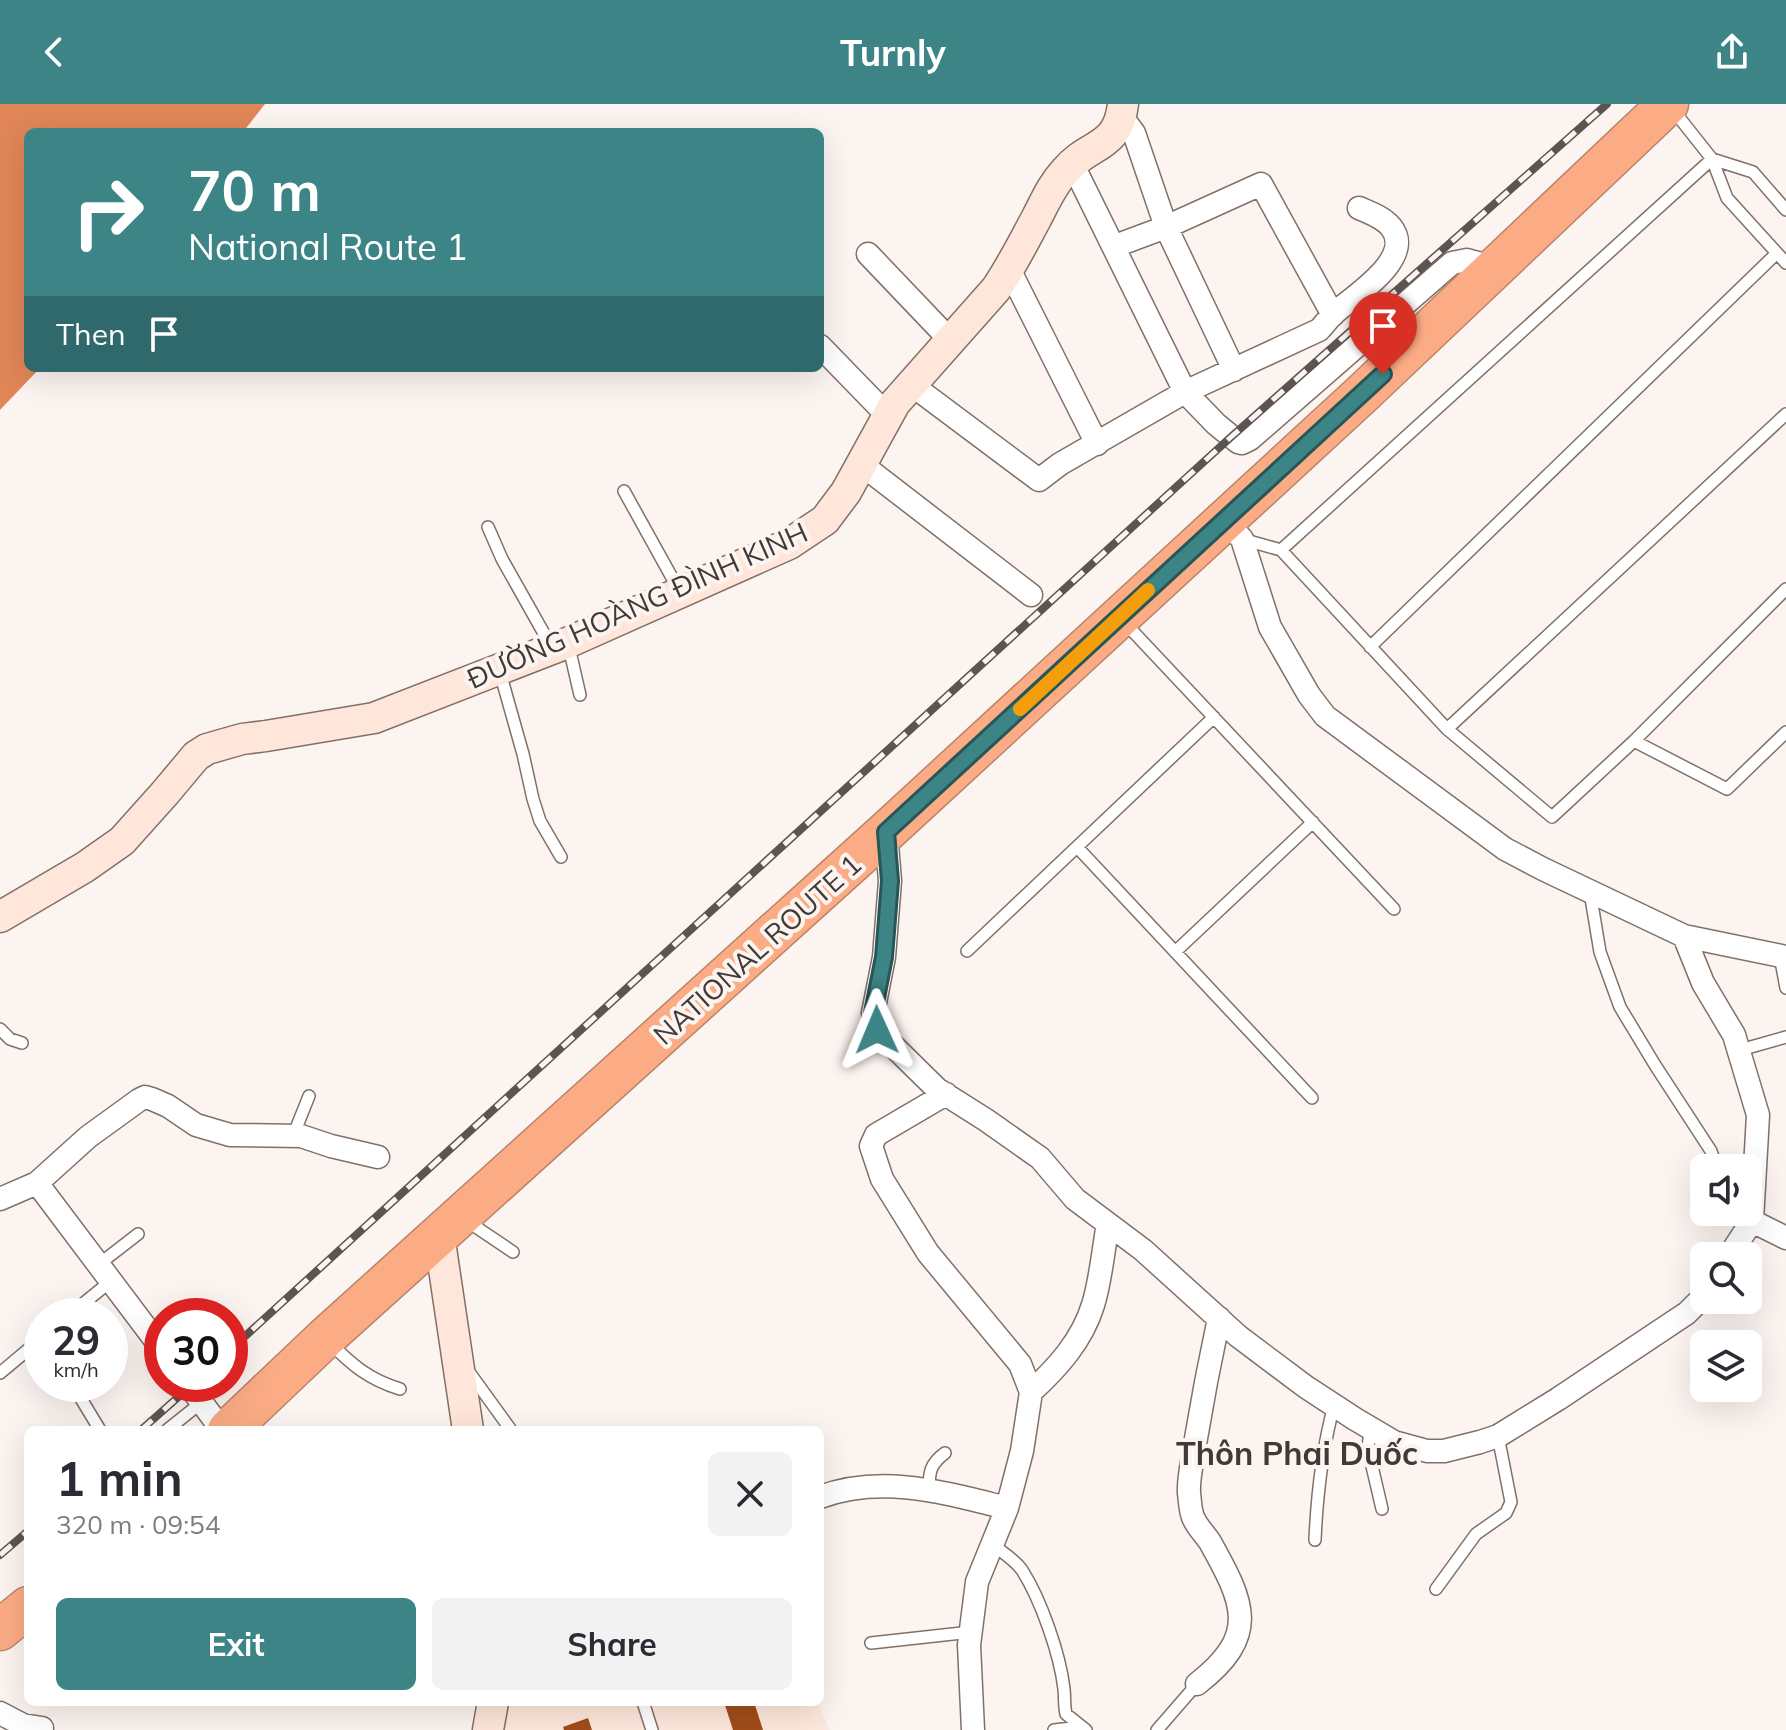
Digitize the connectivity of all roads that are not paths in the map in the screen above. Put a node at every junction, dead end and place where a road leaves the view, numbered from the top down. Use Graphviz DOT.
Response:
graph roads {
  1 [pos="1668,104"];
  2 [pos="1122,110"];
  3 [pos="1712,159"];
  4 [pos="1072,163"];
  5 [pos="1359,208"];
  6 [pos="1786,210"];
  7 [pos="1166,227"];
  8 [pos="1115,246"];
  9 [pos="1777,253"];
  10 [pos="868,254"];
  11 [pos="1786,263"];
  12 [pos="1496,268"];
  13 [pos="1009,269"];
  14 [pos="1333,315"];
  15 [pos="951,341"];
  16 [pos="824,350"];
  17 [pos="1234,370"];
  18 [pos="912,385"];
  19 [pos="1185,392"];
  20 [pos="1786,414"];
  21 [pos="888,416"];
  22 [pos="1097,444"];
  23 [pos="861,464"];
  24 [pos="624,491"];
  25 [pos="488,527"];
  26 [pos="1233,529"];
  27 [pos="1281,550"];
  28 [pos="1786,589"];
  29 [pos="680,592"];
  30 [pos="1031,595"];
  31 [pos="1119,616"];
  32 [pos="560,646"];
  33 [pos="1370,647"];
  34 [pos="499,669"];
  35 [pos="580,695"];
  36 [pos="1214,717"];
  37 [pos="1447,729"];
  38 [pos="1786,732"];
  39 [pos="1634,741"];
  40 [pos="1313,822"];
  41 [pos="886,832"];
  42 [pos="1077,847"];
  43 [pos="561,857"];
  44 [pos="1590,891"];
  45 [pos="1394,909"];
  46 [pos="0,917"];
  47 [pos="1684,936"];
  48 [pos="967,951"];
  49 [pos="1175,952"];
  50 [pos="1783,956"];
  51 [pos="1786,988"];
  52 [pos="0,1029"];
  53 [pos="1786,1037"];
  54 [pos="22,1043"];
  55 [pos="1740,1050"];
  56 [pos="946,1094"];
  57 [pos="309,1096"];
  58 [pos="1312,1098"];
  59 [pos="293,1136"];
  60 [pos="1712,1154"];
  61 [pos="1756,1154"];
  62 [pos="378,1157"];
  63 [pos="37,1183"];
  64 [pos="0,1199"];
  65 [pos="1108,1224"];
  66 [pos="450,1226"];
  67 [pos="1762,1226"];
  68 [pos="138,1234"];
  69 [pos="1786,1238"];
  70 [pos="513,1252"];
  71 [pos="104,1273"];
  72 [pos="83,1298"];
  73 [pos="1690,1310"];
  74 [pos="1219,1318"];
  75 [pos="144,1325"];
  76 [pos="325,1338"];
  77 [pos="24,1353"];
  78 [pos="460,1365"];
  79 [pos="0,1373"];
  80 [pos="400,1389"];
  81 [pos="1031,1392"];
  82 [pos="83,1402"];
  83 [pos="202,1402"];
  84 [pos="1334,1405"];
  85 [pos="217,1421"];
  86 [pos="98,1426"];
  87 [pos="189,1426"];
  88 [pos="468,1426"];
  89 [pos="508,1426"];
  90 [pos="1370,1428"];
  91 [pos="1498,1436"];
  92 [pos="945,1453"];
  93 [pos="929,1490"];
  94 [pos="824,1495"];
  95 [pos="1007,1508"];
  96 [pos="1382,1509"];
  97 [pos="1315,1540"];
  98 [pos="993,1545"];
  99 [pos="1436,1589"];
  100 [pos="24,1610"];
  101 [pos="0,1630"];
  102 [pos="971,1632"];
  103 [pos="871,1643"];
  104 [pos="1197,1684"];
  105 [pos="492,1706"];
  106 [pos="644,1706"];
  107 [pos="0,1713"];
  108 [pos="42,1728"];
  109 [pos="1084,1729"];
  110 [pos="488,1730"];
  111 [pos="652,1730"];
  112 [pos="973,1730"];
  113 [pos="1054,1730"];
  114 [pos="1157,1730"];
  1 -- 3 [label="lane"];
  1 -- 12 [label="highway, NATIONAL ROUTE 1"];
  2 -- 4 [label="street, ĐƯỜNG HOÀNG ĐÌNH KINH"];
  2 -- 7 [label="street"];
  3 -- 6 [label="lane"];
  3 -- 9 [label="lane"];
  3 -- 27 [label="lane"];
  4 -- 8 [label="street"];
  4 -- 13 [label="street, ĐƯỜNG HOÀNG ĐÌNH KINH"];
  5 -- 14 [label="street"];
  7 -- 8 [label="street"];
  7 -- 14 [label="street"];
  7 -- 17 [label="street"];
  8 -- 19 [label="street"];
  9 -- 11 [label="lane"];
  9 -- 33 [label="lane"];
  10 -- 15 [label="street"];
  12 -- 19 [label="street"];
  12 -- 26 [label="highway, NATIONAL ROUTE 1"];
  13 -- 15 [label="street, ĐƯỜNG HOÀNG ĐÌNH KINH"];
  13 -- 22 [label="street"];
  14 -- 17 [label="street"];
  15 -- 18 [label="street, ĐƯỜNG HOÀNG ĐÌNH KINH"];
  16 -- 21 [label="street"];
  17 -- 19 [label="street"];
  18 -- 21 [label="street, ĐƯỜNG HOÀNG ĐÌNH KINH"];
  18 -- 22 [label="street"];
  19 -- 22 [label="street"];
  20 -- 37 [label="lane"];
  21 -- 23 [label="street, ĐƯỜNG HOÀNG ĐÌNH KINH"];
  23 -- 29 [label="street, ĐƯỜNG HOÀNG ĐÌNH KINH"];
  23 -- 30 [label="street"];
  24 -- 29 [label="lane"];
  25 -- 32 [label="lane"];
  26 -- 27 [label="lane"];
  26 -- 31 [label="highway, NATIONAL ROUTE 1"];
  26 -- 44 [label="street"];
  27 -- 33 [label="lane"];
  28 -- 39 [label="lane"];
  29 -- 32 [label="street, ĐƯỜNG HOÀNG ĐÌNH KINH"];
  31 -- 36 [label="lane"];
  31 -- 41 [label="highway, NATIONAL ROUTE 1"];
  32 -- 34 [label="street, ĐƯỜNG HOÀNG ĐÌNH KINH"];
  32 -- 35 [label="lane"];
  33 -- 37 [label="lane"];
  34 -- 43 [label="lane"];
  34 -- 46 [label="street, ĐƯỜNG HOÀNG ĐÌNH KINH"];
  36 -- 40 [label="lane"];
  36 -- 42 [label="lane"];
  37 -- 39 [label="lane"];
  38 -- 39 [label="lane"];
  40 -- 45 [label="lane"];
  40 -- 49 [label="lane"];
  41 -- 56 [label="street"];
  41 -- 66 [label="highway, NATIONAL ROUTE 1"];
  42 -- 48 [label="lane"];
  42 -- 49 [label="lane"];
  44 -- 47 [label="street"];
  44 -- 60 [label="lane"];
  47 -- 50 [label="street"];
  47 -- 55 [label="street"];
  49 -- 58 [label="lane"];
  50 -- 51 [label="lane"];
  52 -- 54 [label="lane"];
  53 -- 55 [label="lane"];
  55 -- 61 [label="street"];
  56 -- 65 [label="street"];
  56 -- 81 [label="street"];
  57 -- 59 [label="lane"];
  59 -- 62 [label="street"];
  59 -- 63 [label="street"];
  63 -- 64 [label="street"];
  63 -- 71 [label="street"];
  65 -- 74 [label="street"];
  65 -- 81 [label="street"];
  66 -- 70 [label="lane"];
  66 -- 76 [label="highway, NATIONAL ROUTE 1"];
  66 -- 78 [label="street"];
  67 -- 69 [label="street"];
  68 -- 71 [label="lane"];
  71 -- 72 [label="lane"];
  71 -- 75 [label="street"];
  73 -- 91 [label="street"];
  74 -- 84 [label="street"];
  74 -- 104 [label="street"];
  76 -- 80 [label="lane"];
  76 -- 85 [label="highway, NATIONAL ROUTE 1"];
  77 -- 79 [label="lane"];
  78 -- 88 [label="street"];
  78 -- 89 [label="lane"];
  81 -- 95 [label="street"];
  82 -- 86 [label="lane"];
  83 -- 85 [label="street"];
  84 -- 90 [label="street"];
  84 -- 97 [label="lane"];
  85 -- 87 [label="lane"];
  90 -- 91 [label="street"];
  90 -- 96 [label="lane"];
  91 -- 99 [label="lane"];
  92 -- 93 [label="lane"];
  93 -- 94 [label="street"];
  93 -- 95 [label="street"];
  95 -- 98 [label="street"];
  98 -- 102 [label="street"];
  98 -- 109 [label="lane"];
  100 -- 101 [label="highway"];
  102 -- 103 [label="lane"];
  102 -- 112 [label="street"];
  104 -- 114 [label="lane"];
  105 -- 110 [label="street"];
  106 -- 111 [label="lane"];
  107 -- 108 [label="street"];
  109 -- 113 [label="lane"];
}
